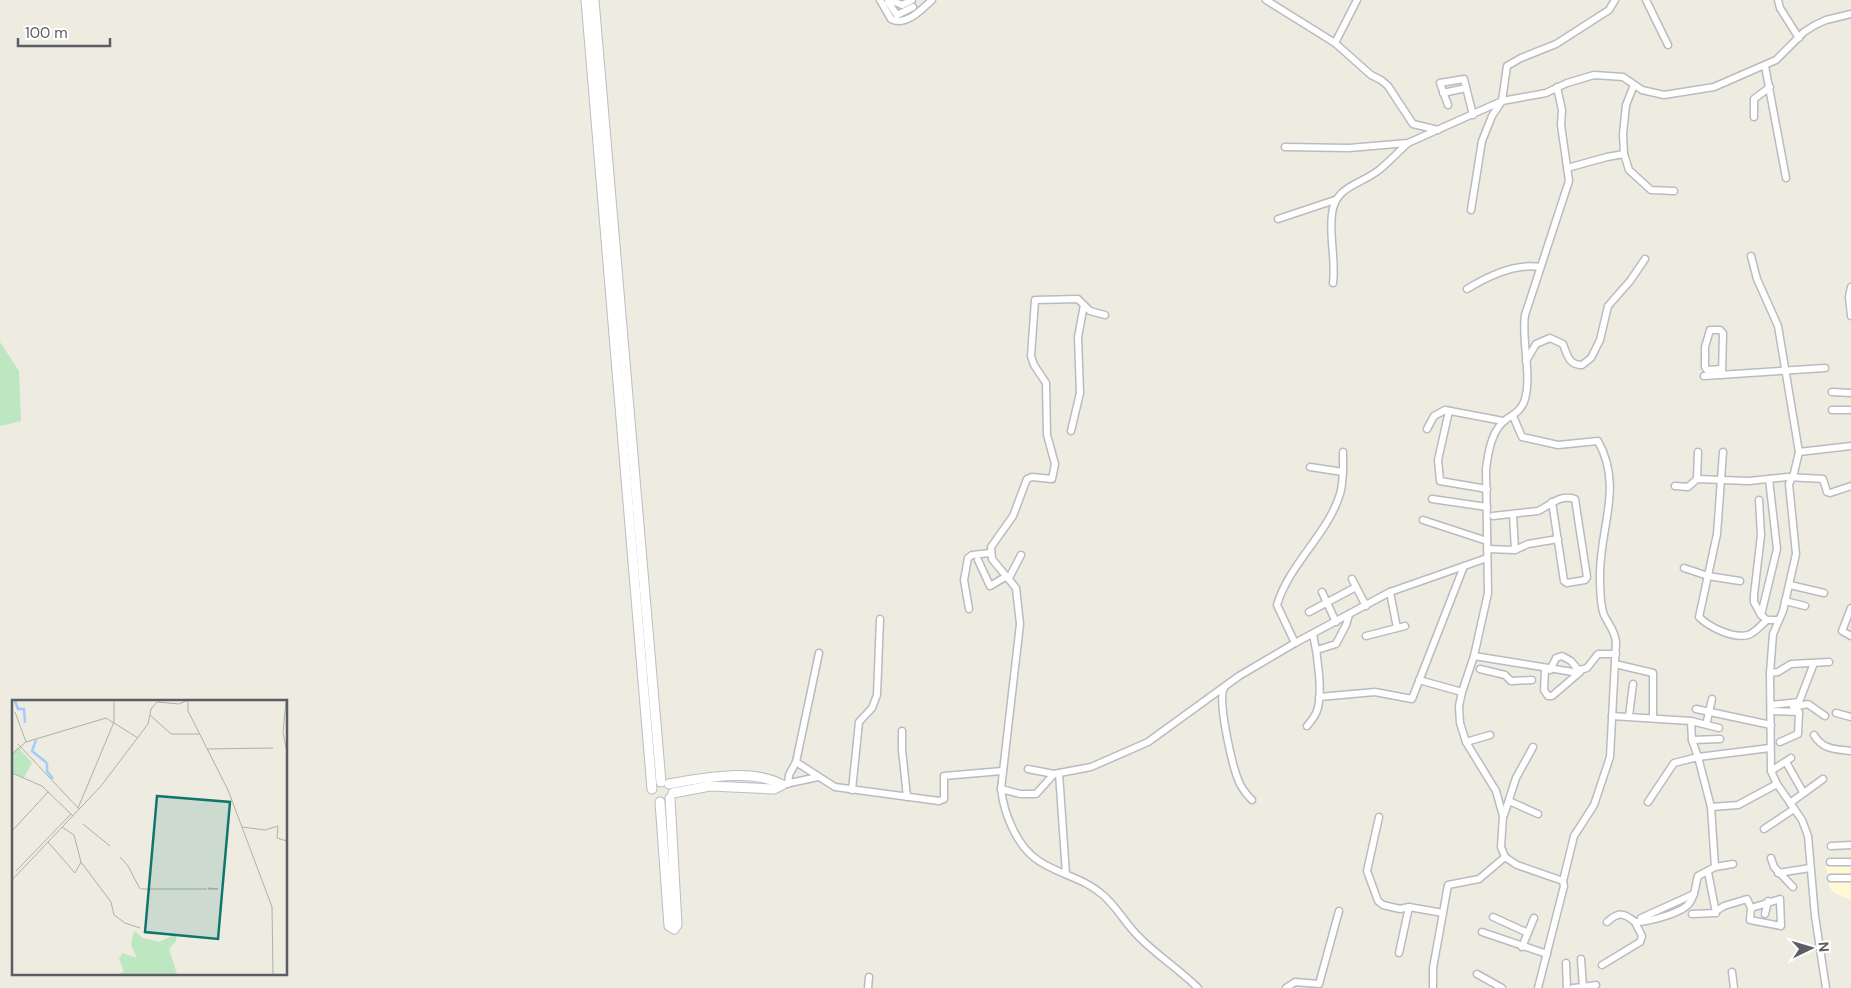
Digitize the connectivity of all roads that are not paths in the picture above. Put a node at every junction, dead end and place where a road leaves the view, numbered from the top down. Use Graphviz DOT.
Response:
graph roads {
  1 [pos="586,0"];
  2 [pos="594,0"];
  3 [pos="880,0"];
  4 [pos="932,0"];
  5 [pos="1266,0"];
  6 [pos="1357,0"];
  7 [pos="1615,0"];
  8 [pos="1646,0"];
  9 [pos="1778,0"];
  10 [pos="889,1"];
  11 [pos="914,6"];
  12 [pos="1851,14"];
  13 [pos="1799,38"];
  14 [pos="1335,43"];
  15 [pos="1668,45"];
  16 [pos="594,47"];
  17 [pos="1766,66"];
  18 [pos="1634,85"];
  19 [pos="1770,87"];
  20 [pos="1466,88"];
  21 [pos="1557,88"];
  22 [pos="1443,93"];
  23 [pos="1502,101"];
  24 [pos="1448,104"];
  25 [pos="1472,115"];
  26 [pos="1754,117"];
  27 [pos="1439,130"];
  28 [pos="600,134"];
  29 [pos="1408,143"];
  30 [pos="1285,147"];
  31 [pos="1624,154"];
  32 [pos="1567,168"];
  33 [pos="1786,178"];
  34 [pos="1674,191"];
  35 [pos="1335,200"];
  36 [pos="1471,210"];
  37 [pos="1278,219"];
  38 [pos="1751,256"];
  39 [pos="1645,259"];
  40 [pos="1540,267"];
  41 [pos="1333,283"];
  42 [pos="1851,287"];
  43 [pos="1466,289"];
  44 [pos="1084,305"];
  45 [pos="1105,315"];
  46 [pos="1851,316"];
  47 [pos="1525,362"];
  48 [pos="1825,368"];
  49 [pos="1786,370"];
  50 [pos="1722,372"];
  51 [pos="1704,376"];
  52 [pos="1832,392"];
  53 [pos="1851,393"];
  54 [pos="1832,410"];
  55 [pos="1851,410"];
  56 [pos="1449,411"];
  57 [pos="1513,416"];
  58 [pos="1503,421"];
  59 [pos="1427,429"];
  60 [pos="1071,431"];
  61 [pos="1851,446"];
  62 [pos="1343,452"];
  63 [pos="1698,452"];
  64 [pos="1723,452"];
  65 [pos="1799,452"];
  66 [pos="1310,467"];
  67 [pos="1342,472"];
  68 [pos="1792,478"];
  69 [pos="1697,479"];
  70 [pos="1769,479"];
  71 [pos="1721,480"];
  72 [pos="1675,486"];
  73 [pos="1851,486"];
  74 [pos="1487,489"];
  75 [pos="1432,499"];
  76 [pos="1759,500"];
  77 [pos="1552,502"];
  78 [pos="1487,507"];
  79 [pos="1513,515"];
  80 [pos="1493,516"];
  81 [pos="1423,520"];
  82 [pos="1558,539"];
  83 [pos="1487,541"];
  84 [pos="1487,549"];
  85 [pos="1515,550"];
  86 [pos="990,553"];
  87 [pos="1021,555"];
  88 [pos="642,558"];
  89 [pos="1487,558"];
  90 [pos="632,559"];
  91 [pos="978,560"];
  92 [pos="1464,566"];
  93 [pos="1684,568"];
  94 [pos="1708,576"];
  95 [pos="1008,577"];
  96 [pos="1352,579"];
  97 [pos="1740,581"];
  98 [pos="1790,585"];
  99 [pos="1356,587"];
  100 [pos="1322,592"];
  101 [pos="1390,592"];
  102 [pos="1824,593"];
  103 [pos="1785,601"];
  104 [pos="1327,603"];
  105 [pos="1366,606"];
  106 [pos="1805,606"];
  107 [pos="1851,608"];
  108 [pos="969,609"];
  109 [pos="1309,612"];
  110 [pos="1349,615"];
  111 [pos="1764,618"];
  112 [pos="880,620"];
  113 [pos="1778,620"];
  114 [pos="1336,622"];
  115 [pos="1405,626"];
  116 [pos="1398,628"];
  117 [pos="1313,634"];
  118 [pos="1366,636"];
  119 [pos="1851,636"];
  120 [pos="1295,643"];
  121 [pos="1317,650"];
  122 [pos="820,653"];
  123 [pos="1616,654"];
  124 [pos="1474,656"];
  125 [pos="1506,662"];
  126 [pos="1829,662"];
  127 [pos="1814,663"];
  128 [pos="1615,664"];
  129 [pos="1480,669"];
  130 [pos="1547,669"];
  131 [pos="1580,672"];
  132 [pos="1770,673"];
  133 [pos="1502,674"];
  134 [pos="1419,680"];
  135 [pos="1532,680"];
  136 [pos="1633,684"];
  137 [pos="1224,687"];
  138 [pos="1462,692"];
  139 [pos="1319,697"];
  140 [pos="1712,699"];
  141 [pos="1771,708"];
  142 [pos="1696,709"];
  143 [pos="1709,712"];
  144 [pos="1836,713"];
  145 [pos="1612,716"];
  146 [pos="1630,716"];
  147 [pos="1825,716"];
  148 [pos="1653,717"];
  149 [pos="1851,717"];
  150 [pos="1690,721"];
  151 [pos="1707,721"];
  152 [pos="1771,725"];
  153 [pos="1307,726"];
  154 [pos="1719,728"];
  155 [pos="902,731"];
  156 [pos="1490,735"];
  157 [pos="1814,735"];
  158 [pos="1692,740"];
  159 [pos="1720,740"];
  160 [pos="1466,742"];
  161 [pos="1780,742"];
  162 [pos="1533,748"];
  163 [pos="1770,748"];
  164 [pos="1851,751"];
  165 [pos="1698,757"];
  166 [pos="796,762"];
  167 [pos="1028,769"];
  168 [pos="1771,770"];
  169 [pos="1002,771"];
  170 [pos="1056,773"];
  171 [pos="818,777"];
  172 [pos="1822,779"];
  173 [pos="709,781"];
  174 [pos="665,783"];
  175 [pos="785,784"];
  176 [pos="1777,784"];
  177 [pos="652,789"];
  178 [pos="1001,789"];
  179 [pos="852,790"];
  180 [pos="1803,792"];
  181 [pos="672,796"];
  182 [pos="907,797"];
  183 [pos="1252,800"];
  184 [pos="1509,800"];
  185 [pos="660,802"];
  186 [pos="1648,802"];
  187 [pos="1792,806"];
  188 [pos="1711,807"];
  189 [pos="1538,814"];
  190 [pos="1504,816"];
  191 [pos="1379,817"];
  192 [pos="1764,829"];
  193 [pos="1851,845"];
  194 [pos="1831,846"];
  195 [pos="1505,857"];
  196 [pos="1771,858"];
  197 [pos="1830,862"];
  198 [pos="1851,862"];
  199 [pos="1733,864"];
  200 [pos="1715,867"];
  201 [pos="1810,868"];
  202 [pos="670,871"];
  203 [pos="1708,872"];
  204 [pos="1778,873"];
  205 [pos="1066,874"];
  206 [pos="1831,878"];
  207 [pos="1851,878"];
  208 [pos="1563,881"];
  209 [pos="1793,887"];
  210 [pos="1768,901"];
  211 [pos="1409,907"];
  212 [pos="1752,908"];
  213 [pos="1339,911"];
  214 [pos="1716,911"];
  215 [pos="1442,913"];
  216 [pos="1692,914"];
  217 [pos="1765,914"];
  218 [pos="1493,917"];
  219 [pos="1534,918"];
  220 [pos="1637,920"];
  221 [pos="1607,922"];
  222 [pos="1482,932"];
  223 [pos="1528,933"];
  224 [pos="1522,947"];
  225 [pos="1399,953"];
  226 [pos="1547,954"];
  227 [pos="1582,960"];
  228 [pos="1566,963"];
  229 [pos="1602,965"];
  230 [pos="1732,972"];
  231 [pos="1477,974"];
  232 [pos="869,978"];
  233 [pos="1596,985"];
  234 [pos="1583,987"];
  235 [pos="868,988"];
  236 [pos="1198,988"];
  237 [pos="1286,988"];
  238 [pos="1433,988"];
  239 [pos="1502,988"];
  240 [pos="1538,988"];
  241 [pos="1567,988"];
  242 [pos="1573,988"];
  243 [pos="1734,988"];
  244 [pos="1826,988"];
  1 -- 2 [label="street"];
  1 -- 16 [label="street"];
  2 -- 16 [label="street"];
  3 -- 11 [label="street"];
  4 -- 11 [label="street"];
  5 -- 14 [label="street"];
  6 -- 14 [label="street"];
  7 -- 23 [label="street"];
  8 -- 15 [label="street"];
  9 -- 13 [label="street"];
  10 -- 11 [label="street"];
  10 -- 11 [label="street"];
  12 -- 13 [label="street"];
  13 -- 17 [label="street"];
  14 -- 27 [label="street"];
  16 -- 28 [label="street"];
  17 -- 18 [label="street"];
  17 -- 19 [label="street"];
  18 -- 21 [label="street"];
  18 -- 31 [label="street"];
  19 -- 26 [label="street"];
  19 -- 33 [label="street"];
  20 -- 22 [label="street"];
  20 -- 22 [label="street"];
  20 -- 25 [label="street"];
  21 -- 23 [label="street"];
  21 -- 32 [label="street"];
  22 -- 24 [label="street"];
  23 -- 25 [label="street"];
  23 -- 36 [label="street"];
  25 -- 27 [label="street"];
  27 -- 29 [label="street"];
  28 -- 88 [label="street"];
  28 -- 90 [label="street"];
  29 -- 30 [label="street"];
  29 -- 35 [label="street"];
  31 -- 32 [label="street"];
  31 -- 34 [label="street"];
  32 -- 40 [label="street"];
  35 -- 37 [label="street"];
  35 -- 41 [label="street"];
  38 -- 49 [label="street"];
  39 -- 47 [label="street"];
  40 -- 43 [label="street"];
  40 -- 47 [label="street"];
  42 -- 46 [label="street"];
  44 -- 45 [label="street"];
  44 -- 60 [label="street"];
  44 -- 86 [label="street"];
  47 -- 57 [label="street"];
  48 -- 49 [label="street"];
  49 -- 50 [label="street"];
  49 -- 65 [label="street"];
  50 -- 50 [label="street"];
  50 -- 51 [label="street"];
  52 -- 53 [label="street"];
  54 -- 55 [label="street"];
  56 -- 58 [label="street"];
  56 -- 59 [label="street"];
  56 -- 74 [label="street"];
  57 -- 58 [label="street"];
  57 -- 123 [label="street"];
  58 -- 74 [label="street"];
  61 -- 65 [label="street"];
  62 -- 67 [label="street"];
  63 -- 69 [label="street"];
  64 -- 71 [label="street"];
  65 -- 68 [label="street"];
  66 -- 67 [label="street"];
  67 -- 120 [label="street"];
  68 -- 70 [label="street"];
  68 -- 73 [label="street"];
  68 -- 98 [label="street"];
  69 -- 71 [label="street"];
  69 -- 72 [label="street"];
  70 -- 71 [label="street"];
  70 -- 111 [label="street"];
  71 -- 94 [label="street"];
  74 -- 78 [label="street"];
  75 -- 78 [label="street"];
  76 -- 111 [label="street"];
  77 -- 79 [label="street"];
  77 -- 82 [label="street"];
  77 -- 82 [label="street"];
  78 -- 83 [label="street"];
  79 -- 80 [label="street"];
  79 -- 85 [label="street"];
  81 -- 83 [label="street"];
  82 -- 85 [label="street"];
  83 -- 84 [label="street"];
  84 -- 85 [label="street"];
  84 -- 89 [label="street"];
  86 -- 95 [label="street"];
  86 -- 108 [label="street"];
  87 -- 95 [label="street"];
  88 -- 90 [label="street"];
  88 -- 174 [label="street"];
  89 -- 92 [label="street"];
  89 -- 124 [label="street"];
  90 -- 177 [label="street"];
  91 -- 95 [label="street"];
  92 -- 101 [label="street"];
  92 -- 134 [label="street"];
  93 -- 94 [label="street"];
  94 -- 97 [label="street"];
  94 -- 111 [label="street"];
  95 -- 169 [label="street"];
  96 -- 99 [label="street"];
  98 -- 102 [label="street"];
  98 -- 103 [label="street"];
  99 -- 104 [label="street"];
  99 -- 105 [label="street"];
  100 -- 104 [label="street"];
  101 -- 105 [label="street"];
  101 -- 116 [label="street"];
  103 -- 106 [label="street"];
  103 -- 113 [label="street"];
  104 -- 109 [label="street"];
  104 -- 114 [label="street"];
  105 -- 110 [label="street"];
  107 -- 119 [label="street"];
  110 -- 114 [label="street"];
  110 -- 121 [label="street"];
  111 -- 113 [label="street"];
  112 -- 179 [label="street"];
  113 -- 132 [label="street"];
  114 -- 117 [label="street"];
  115 -- 116 [label="street"];
  116 -- 118 [label="street"];
  117 -- 120 [label="street"];
  117 -- 121 [label="street"];
  120 -- 137 [label="street"];
  121 -- 139 [label="street"];
  122 -- 166 [label="street"];
  123 -- 128 [label="street"];
  123 -- 131 [label="street"];
  124 -- 125 [label="street"];
  124 -- 138 [label="street"];
  125 -- 130 [label="street"];
  125 -- 133 [label="street"];
  126 -- 127 [label="street"];
  127 -- 132 [label="street"];
  127 -- 141 [label="street"];
  128 -- 145 [label="street"];
  128 -- 148 [label="street"];
  129 -- 133 [label="street"];
  130 -- 131 [label="street"];
  130 -- 131 [label="street"];
  130 -- 131 [label="street"];
  132 -- 141 [label="street"];
  133 -- 135 [label="street"];
  134 -- 138 [label="street"];
  134 -- 139 [label="street"];
  136 -- 146 [label="street"];
  137 -- 170 [label="street"];
  137 -- 183 [label="street"];
  138 -- 160 [label="street"];
  139 -- 153 [label="street"];
  140 -- 143 [label="street"];
  141 -- 147 [label="street"];
  141 -- 152 [label="street"];
  141 -- 161 [label="street"];
  142 -- 143 [label="street"];
  143 -- 151 [label="street"];
  143 -- 152 [label="street"];
  144 -- 149 [label="street"];
  145 -- 146 [label="street"];
  145 -- 208 [label="street"];
  146 -- 148 [label="street"];
  148 -- 150 [label="street"];
  150 -- 154 [label="street"];
  150 -- 158 [label="street"];
  152 -- 163 [label="street"];
  155 -- 182 [label="street"];
  156 -- 160 [label="street"];
  157 -- 164 [label="street"];
  158 -- 159 [label="street"];
  158 -- 165 [label="street"];
  160 -- 190 [label="street"];
  162 -- 184 [label="street"];
  163 -- 165 [label="street"];
  163 -- 168 [label="street"];
  165 -- 186 [label="street"];
  165 -- 188 [label="street"];
  166 -- 171 [label="street"];
  166 -- 175 [label="street"];
  167 -- 170 [label="street"];
  168 -- 176 [label="street"];
  168 -- 180 [label="street"];
  169 -- 178 [label="street"];
  169 -- 182 [label="street"];
  170 -- 178 [label="street"];
  170 -- 205 [label="street"];
  171 -- 175 [label="street"];
  171 -- 179 [label="street"];
  172 -- 180 [label="street"];
  173 -- 174 [label="street"];
  173 -- 175 [label="street"];
  173 -- 181 [label="street"];
  174 -- 177 [label="street"];
  174 -- 181 [label="street"];
  176 -- 187 [label="street"];
  176 -- 188 [label="street"];
  177 -- 185 [label="street"];
  178 -- 205 [label="street"];
  179 -- 182 [label="street"];
  180 -- 187 [label="street"];
  181 -- 185 [label="street"];
  181 -- 202 [label="street"];
  184 -- 189 [label="street"];
  184 -- 190 [label="street"];
  185 -- 202 [label="street"];
  187 -- 192 [label="street"];
  187 -- 201 [label="street"];
  188 -- 200 [label="street"];
  190 -- 195 [label="street"];
  191 -- 211 [label="street"];
  193 -- 194 [label="street"];
  195 -- 208 [label="street"];
  195 -- 215 [label="street"];
  196 -- 204 [label="street"];
  197 -- 198 [label="street"];
  199 -- 200 [label="street"];
  200 -- 203 [label="street"];
  201 -- 204 [label="street"];
  201 -- 244 [label="street"];
  202 -- 202 [label="street"];
  203 -- 214 [label="street"];
  203 -- 220 [label="street"];
  204 -- 209 [label="street"];
  205 -- 236 [label="street"];
  206 -- 207 [label="street"];
  208 -- 226 [label="street"];
  210 -- 212 [label="street"];
  210 -- 212 [label="street"];
  210 -- 217 [label="street"];
  211 -- 215 [label="street"];
  211 -- 225 [label="street"];
  212 -- 214 [label="street"];
  213 -- 237 [label="street"];
  214 -- 216 [label="street"];
  215 -- 238 [label="street"];
  218 -- 223 [label="street"];
  219 -- 223 [label="street"];
  220 -- 221 [label="street"];
  220 -- 229 [label="street"];
  222 -- 224 [label="street"];
  223 -- 224 [label="street"];
  224 -- 226 [label="street"];
  226 -- 240 [label="street"];
  227 -- 234 [label="street"];
  228 -- 241 [label="street"];
  230 -- 243 [label="street"];
  231 -- 239 [label="street"];
  232 -- 235 [label="street"];
  233 -- 234 [label="street"];
  234 -- 242 [label="street"];
}
